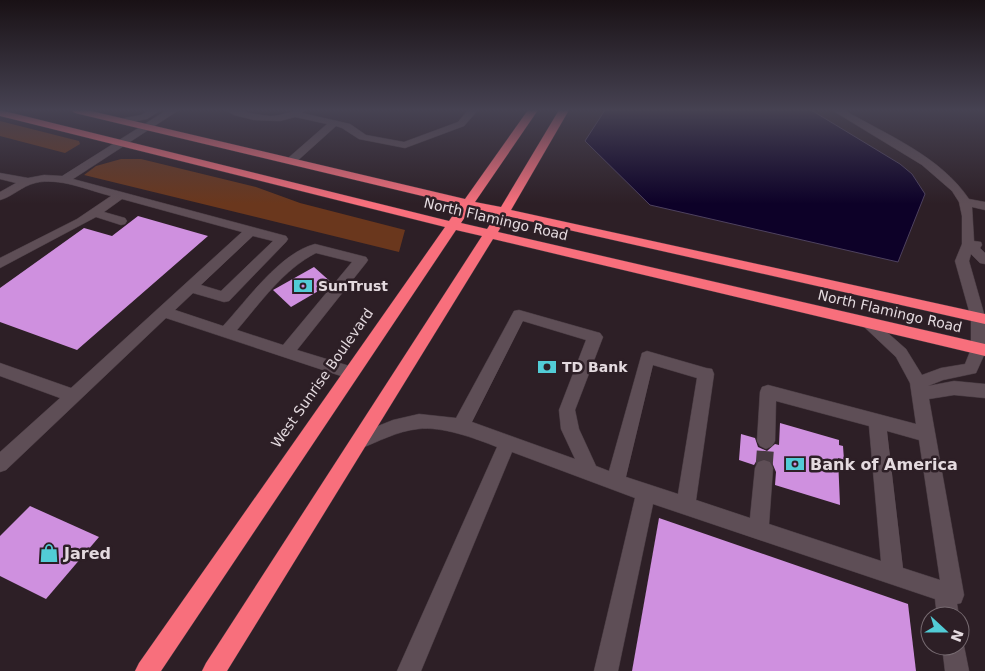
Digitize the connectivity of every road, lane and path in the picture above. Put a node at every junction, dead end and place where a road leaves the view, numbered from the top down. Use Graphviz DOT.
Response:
graph roads {
  1 [pos="205,141"];
  2 [pos="314,141"];
  3 [pos="386,141"];
  4 [pos="415,141"];
  5 [pos="511,141"];
  6 [pos="546,141"];
  7 [pos="890,141"];
  8 [pos="117,142"];
  9 [pos="291,162"];
  10 [pos="0,176"];
  11 [pos="48,178"];
  12 [pos="64,180"];
  13 [pos="27,181"];
  14 [pos="119,196"];
  15 [pos="0,197"];
  16 [pos="966,202"];
  17 [pos="468,204"];
  18 [pos="985,206"];
  19 [pos="504,212"];
  20 [pos="94,213"];
  21 [pos="121,221"];
  22 [pos="453,226"];
  23 [pos="251,231"];
  24 [pos="489,234"];
  25 [pos="968,244"];
  26 [pos="985,247"];
  27 [pos="985,260"];
  28 [pos="0,264"];
  29 [pos="191,287"];
  30 [pos="163,312"];
  31 [pos="982,318"];
  32 [pos="867,323"];
  33 [pos="226,333"];
  34 [pos="982,350"];
  35 [pos="286,352"];
  36 [pos="0,369"];
  37 [pos="350,373"];
  38 [pos="919,389"];
  39 [pos="985,391"];
  40 [pos="73,396"];
  41 [pos="877,420"];
  42 [pos="461,426"];
  43 [pos="926,434"];
  44 [pos="359,441"];
  45 [pos="766,441"];
  46 [pos="507,443"];
  47 [pos="0,464"];
  48 [pos="764,468"];
  49 [pos="590,473"];
  50 [pos="615,482"];
  51 [pos="646,493"];
  52 [pos="685,507"];
  53 [pos="759,531"];
  54 [pos="892,575"];
  55 [pos="944,592"];
  56 [pos="946,606"];
  57 [pos="954,656"];
  58 [pos="152,665"];
  59 [pos="214,671"];
  60 [pos="409,671"];
  61 [pos="606,671"];
  62 [pos="956,671"];
  1 -- 9 [label="highway, North Flamingo Road"];
  2 -- 9 [label="lane"];
  3 -- 4 [label="lane"];
  5 -- 17 [label="highway, West Sunrise Boulevard"];
  6 -- 19 [label="highway"];
  7 -- 16 [label="lane"];
  8 -- 11 [label="lane"];
  8 -- 12 [label="lane"];
  8 -- 22 [label="highway, North Flamingo Road"];
  9 -- 17 [label="highway, North Flamingo Road"];
  10 -- 13 [label="lane"];
  11 -- 12 [label="lane"];
  11 -- 13 [label="lane"];
  12 -- 14 [label="lane"];
  13 -- 15 [label="lane"];
  14 -- 20 [label="lane"];
  14 -- 23 [label="lane"];
  16 -- 18 [label="lane"];
  16 -- 25 [label="lane"];
  17 -- 19 [label="highway, North Flamingo Road"];
  17 -- 22 [label="highway, West Sunrise Boulevard"];
  19 -- 24 [label="highway"];
  19 -- 31 [label="highway, North Flamingo Road"];
  20 -- 21 [label="lane"];
  20 -- 28 [label="lane"];
  22 -- 24 [label="highway, North Flamingo Road"];
  22 -- 37 [label="highway, West Sunrise Boulevard"];
  23 -- 29 [label="lane"];
  23 -- 29 [label="lane"];
  24 -- 32 [label="highway, North Flamingo Road"];
  24 -- 44 [label="highway"];
  25 -- 26 [label="lane"];
  25 -- 27 [label="lane"];
  25 -- 31 [label="lane"];
  29 -- 30 [label="lane"];
  30 -- 33 [label="lane"];
  30 -- 40 [label="lane"];
  31 -- 34 [label="lane"];
  32 -- 34 [label="highway, North Flamingo Road"];
  32 -- 38 [label="lane"];
  33 -- 35 [label="lane"];
  33 -- 35 [label="lane"];
  34 -- 38 [label="lane"];
  35 -- 37 [label="lane"];
  36 -- 40 [label="lane"];
  37 -- 58 [label="highway, West Sunrise Boulevard"];
  38 -- 39 [label="lane"];
  38 -- 43 [label="lane"];
  40 -- 47 [label="lane"];
  41 -- 43 [label="lane"];
  41 -- 45 [label="lane"];
  41 -- 54 [label="lane"];
  42 -- 44 [label="lane"];
  42 -- 46 [label="lane"];
  42 -- 49 [label="lane"];
  43 -- 55 [label="lane"];
  44 -- 59 [label="highway"];
  46 -- 49 [label="lane"];
  46 -- 60 [label="lane"];
  48 -- 53 [label="lane"];
  49 -- 50 [label="lane"];
  50 -- 51 [label="lane"];
  50 -- 52 [label="lane"];
  51 -- 52 [label="lane"];
  51 -- 61 [label="lane"];
  52 -- 53 [label="lane"];
  53 -- 54 [label="lane"];
  54 -- 55 [label="lane"];
  55 -- 56 [label="lane"];
  57 -- 62 [label="lane"];
}
